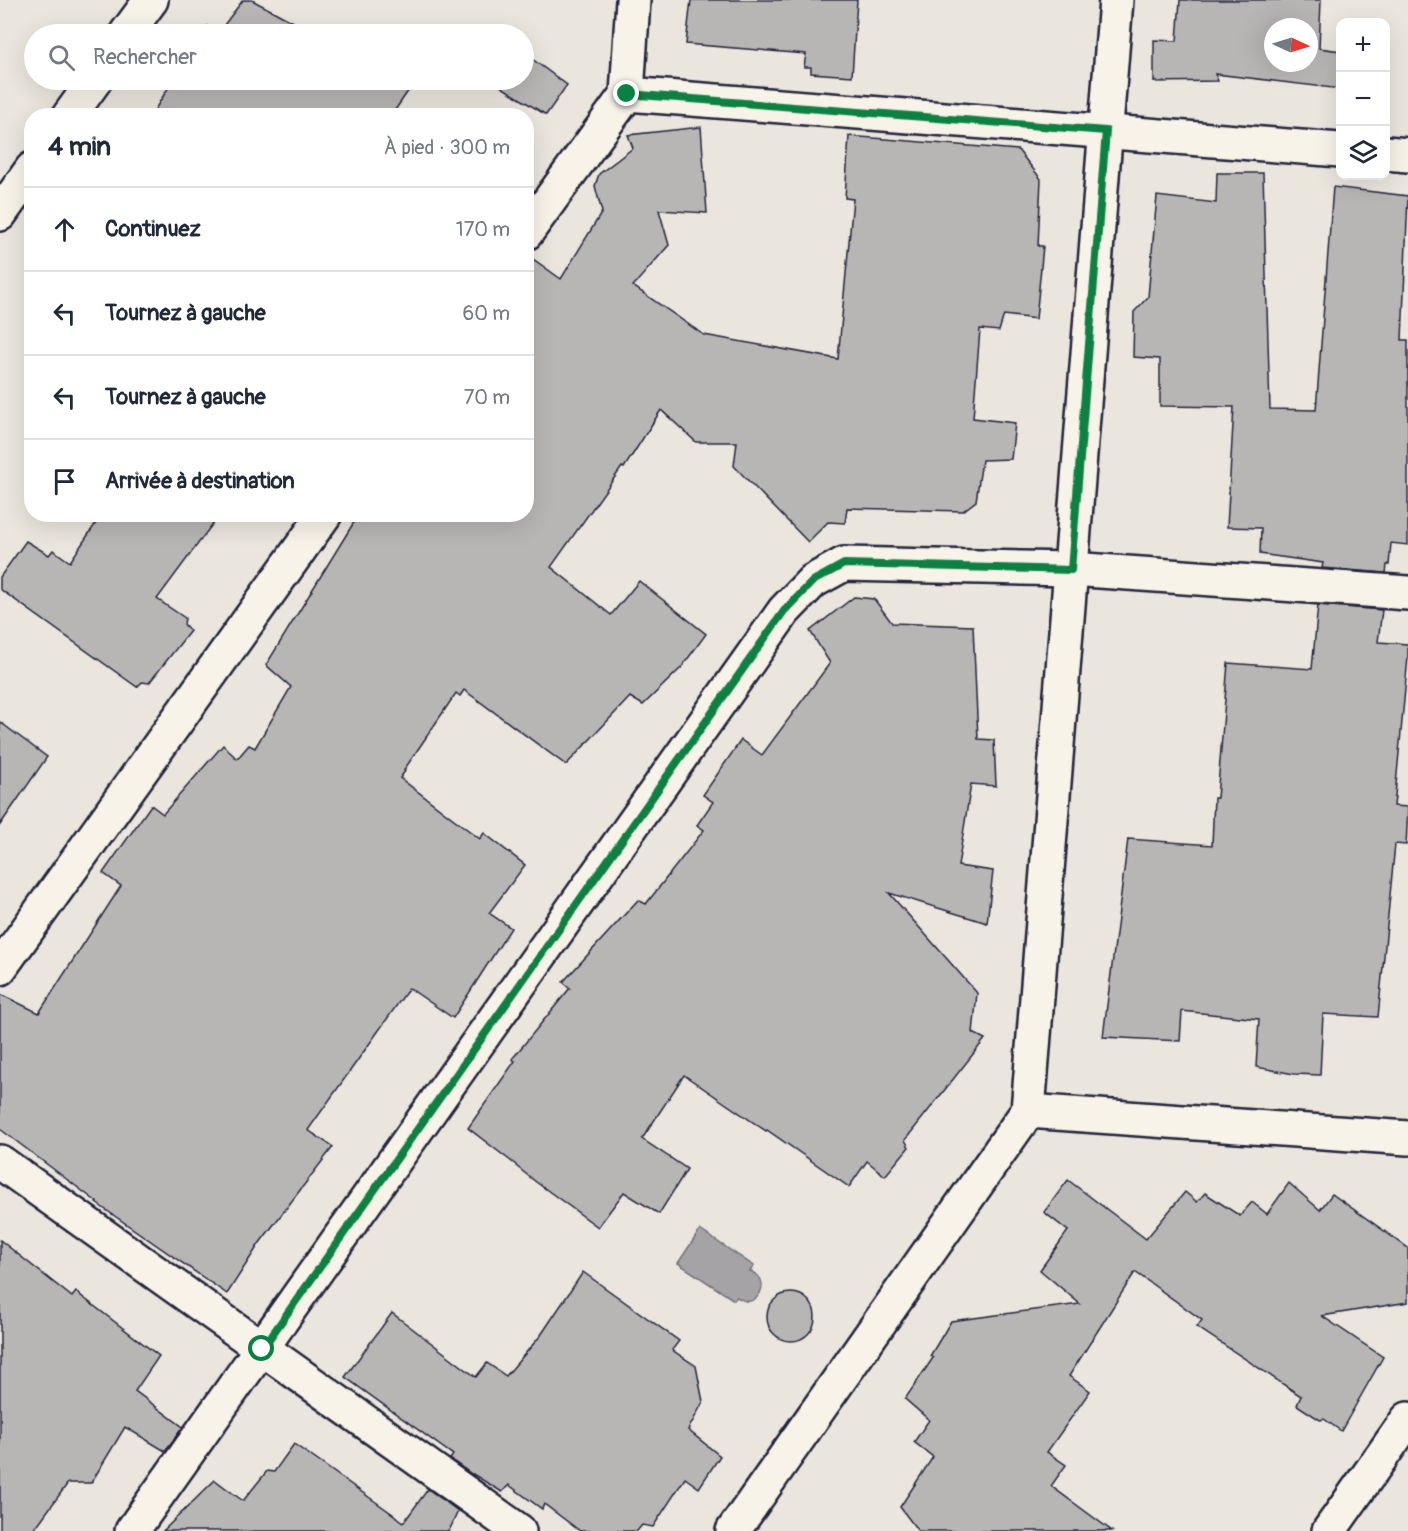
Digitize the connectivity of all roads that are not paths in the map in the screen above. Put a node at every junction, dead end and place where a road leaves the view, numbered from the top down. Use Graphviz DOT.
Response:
graph roads {
  1 [pos="151,0"];
  2 [pos="1116,0"];
  3 [pos="630,2"];
  4 [pos="133,24"];
  5 [pos="88,90"];
  6 [pos="627,94"];
  7 [pos="75,108"];
  8 [pos="1106,131"];
  9 [pos="1336,150"];
  10 [pos="1390,153"];
  11 [pos="1408,155"];
  12 [pos="24,180"];
  13 [pos="0,214"];
  14 [pos="534,223"];
  15 [pos="319,522"];
  16 [pos="1071,570"];
  17 [pos="1408,593"];
  18 [pos="0,968"];
  19 [pos="1028,1111"];
  20 [pos="1408,1138"];
  21 [pos="0,1162"];
  22 [pos="262,1349"];
  23 [pos="1408,1419"];
  24 [pos="1337,1528"];
  25 [pos="132,1531"];
  26 [pos="519,1531"];
  27 [pos="733,1531"];
  1 -- 4 [label="street"];
  2 -- 8 [label="street"];
  3 -- 6 [label="street"];
  5 -- 7 [label="street"];
  6 -- 8 [label="street"];
  6 -- 14 [label="street"];
  8 -- 9 [label="street"];
  8 -- 16 [label="street"];
  10 -- 11 [label="street"];
  12 -- 13 [label="street"];
  15 -- 18 [label="street"];
  16 -- 17 [label="street"];
  16 -- 19 [label="street"];
  16 -- 22 [label="street"];
  19 -- 20 [label="street"];
  19 -- 27 [label="street"];
  21 -- 22 [label="street"];
  22 -- 25 [label="street"];
  22 -- 26 [label="street"];
  23 -- 24 [label="street"];
}
